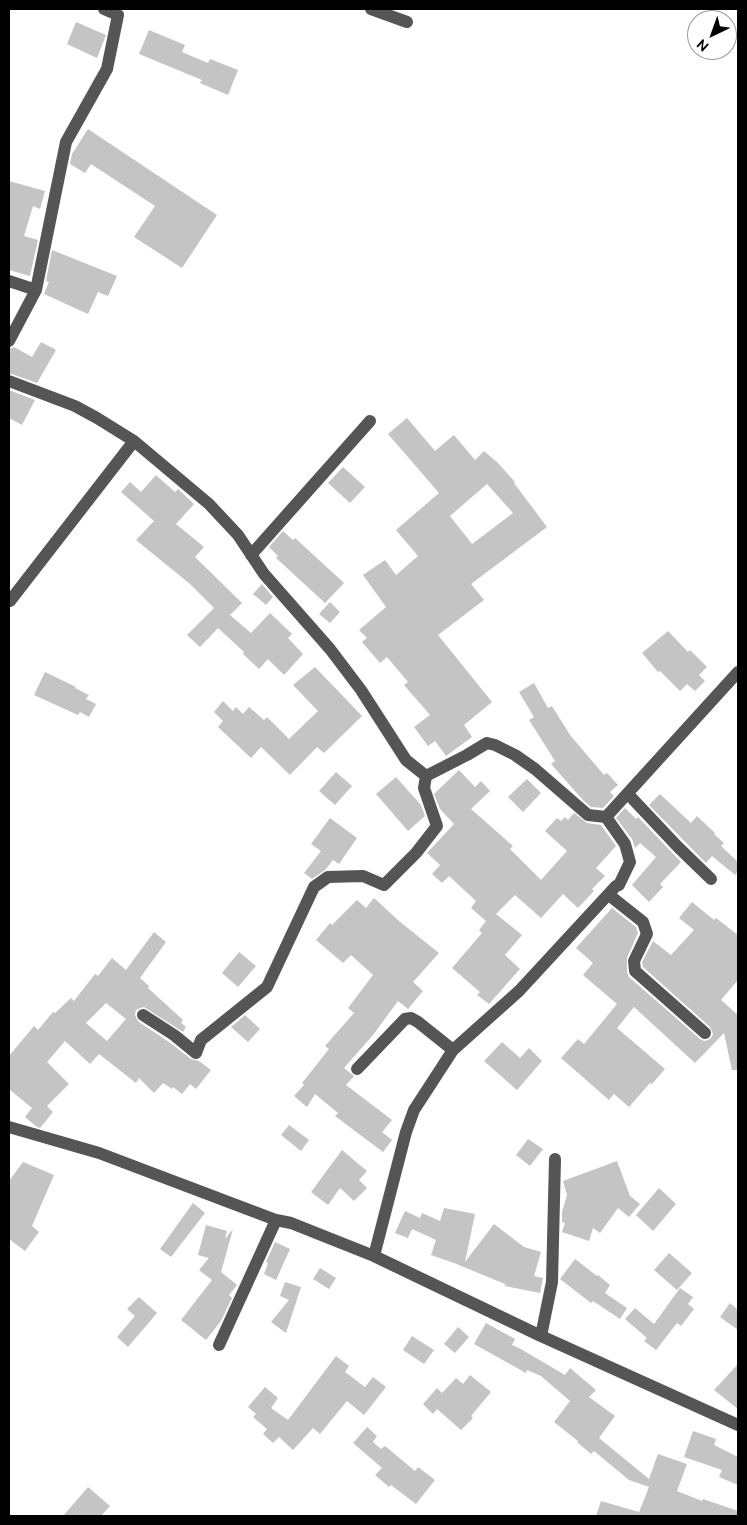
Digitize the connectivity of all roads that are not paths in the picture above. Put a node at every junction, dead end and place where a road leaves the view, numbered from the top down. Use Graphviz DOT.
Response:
graph roads {
  1 [pos="104,9"];
  2 [pos="371,9"];
  3 [pos="406,22"];
  4 [pos="9,281"];
  5 [pos="36,290"];
  6 [pos="9,341"];
  7 [pos="9,381"];
  8 [pos="370,421"];
  9 [pos="134,441"];
  10 [pos="251,555"];
  11 [pos="10,601"];
  12 [pos="738,672"];
  13 [pos="426,776"];
  14 [pos="628,794"];
  15 [pos="606,817"];
  16 [pos="711,879"];
  17 [pos="609,895"];
  18 [pos="143,1015"];
  19 [pos="704,1032"];
  20 [pos="453,1050"];
  21 [pos="358,1069"];
  22 [pos="9,1127"];
  23 [pos="555,1159"];
  24 [pos="276,1220"];
  25 [pos="374,1256"];
  26 [pos="540,1336"];
  27 [pos="219,1345"];
  28 [pos="738,1425"];
  1 -- 5 [label="street"];
  2 -- 3 [label="street"];
  4 -- 5 [label="street"];
  5 -- 6 [label="street"];
  7 -- 9 [label="street"];
  8 -- 10 [label="street"];
  9 -- 10 [label="street"];
  9 -- 11 [label="street"];
  10 -- 13 [label="street"];
  12 -- 14 [label="street"];
  13 -- 15 [label="street"];
  13 -- 18 [label="street"];
  14 -- 15 [label="street"];
  14 -- 16 [label="street"];
  15 -- 17 [label="street"];
  17 -- 19 [label="street"];
  17 -- 20 [label="street"];
  20 -- 21 [label="street"];
  20 -- 25 [label="street"];
  22 -- 24 [label="street"];
  23 -- 26 [label="street"];
  24 -- 25 [label="street"];
  24 -- 27 [label="street"];
  25 -- 26 [label="street"];
  26 -- 28 [label="street"];
}
